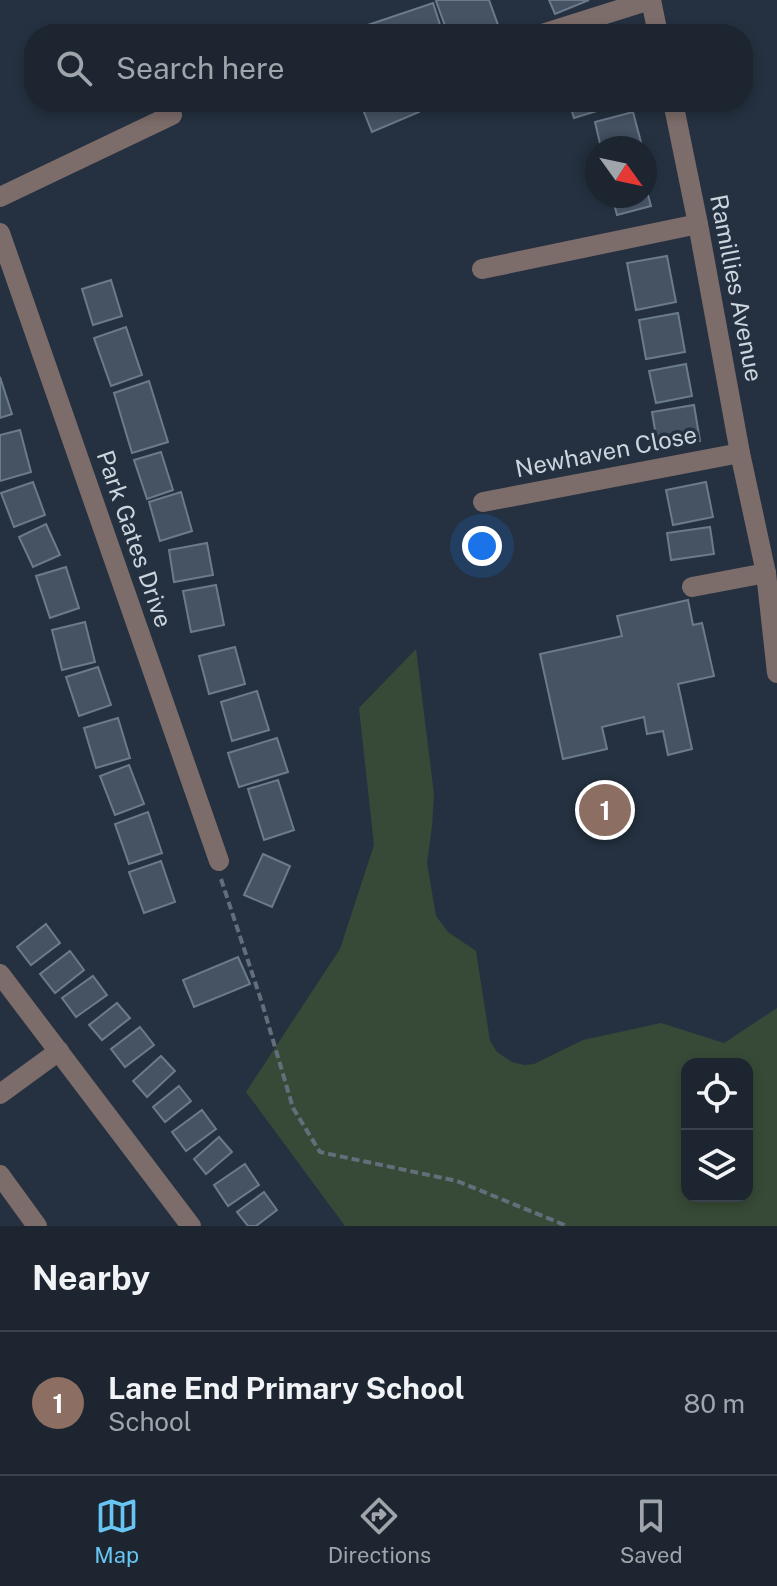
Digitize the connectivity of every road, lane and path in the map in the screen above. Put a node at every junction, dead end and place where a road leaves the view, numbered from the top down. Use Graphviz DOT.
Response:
graph roads {
  1 [pos="651,0"];
  2 [pos="574,24"];
  3 [pos="656,24"];
  4 [pos="675,112"];
  5 [pos="172,115"];
  6 [pos="0,197"];
  7 [pos="698,224"];
  8 [pos="0,233"];
  9 [pos="482,269"];
  10 [pos="740,453"];
  11 [pos="483,502"];
  12 [pos="766,573"];
  13 [pos="692,587"];
  14 [pos="775,629"];
  15 [pos="777,673"];
  16 [pos="219,861"];
  17 [pos="0,974"];
  18 [pos="59,1051"];
  19 [pos="0,1094"];
  20 [pos="0,1175"];
  21 [pos="37,1226"];
  22 [pos="191,1226"];
  23 [pos="567,1226"];
  1 -- 2 [label="street"];
  1 -- 3 [label="street"];
  4 -- 7 [label="street, Ramillies Avenue"];
  5 -- 6 [label="street"];
  7 -- 9 [label="street"];
  7 -- 10 [label="street, Ramillies Avenue"];
  8 -- 16 [label="street, Park Gates Drive"];
  10 -- 11 [label="street, Newhaven Close"];
  10 -- 12 [label="street, Ramillies Avenue"];
  12 -- 13 [label="street"];
  12 -- 14 [label="street, Ramillies Avenue"];
  14 -- 15 [label="street, Ramillies Avenue"];
  16 -- 23 [label="path"];
  17 -- 18 [label="street"];
  18 -- 19 [label="street"];
  18 -- 22 [label="street"];
  20 -- 21 [label="street"];
}
